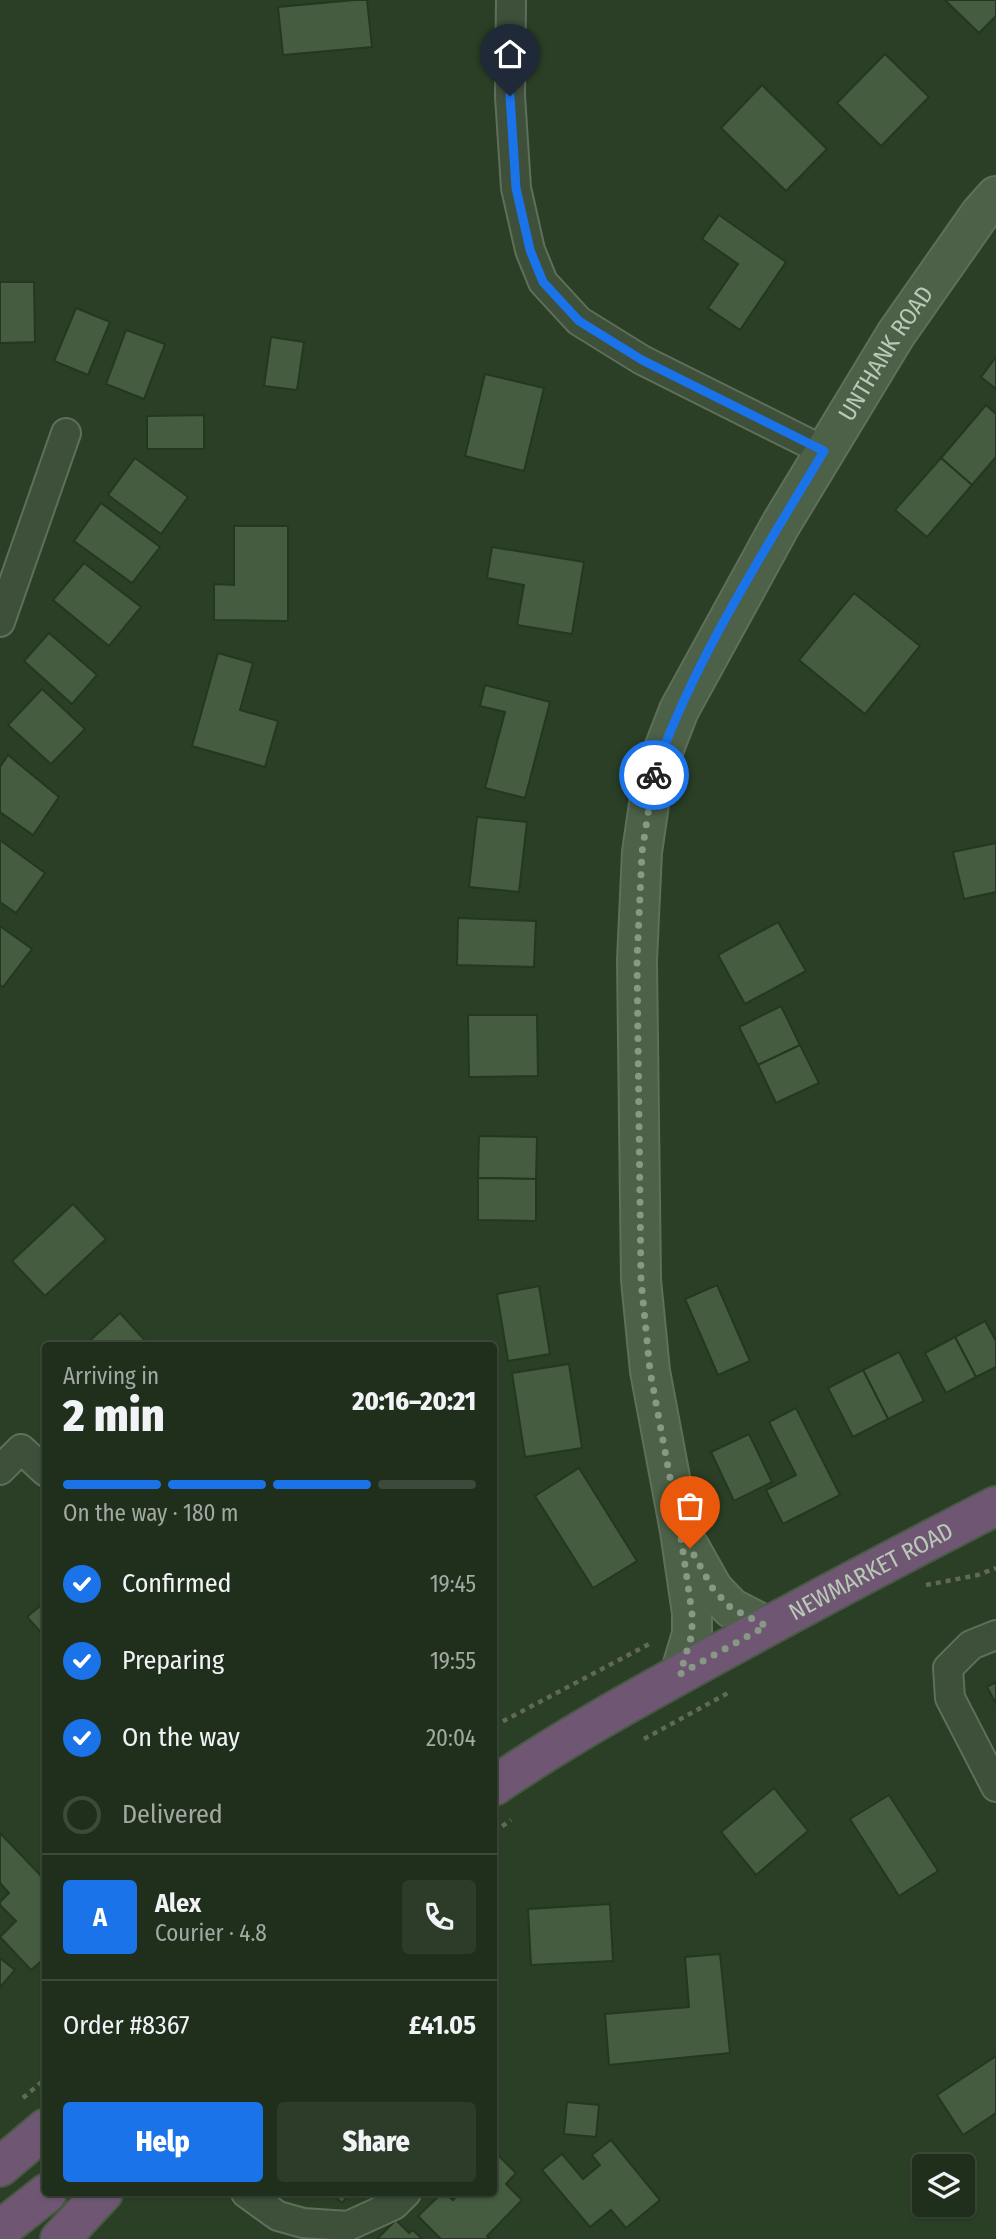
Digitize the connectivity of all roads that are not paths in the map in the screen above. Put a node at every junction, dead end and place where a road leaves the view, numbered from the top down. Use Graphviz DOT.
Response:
graph roads {
  1 [pos="511,0"];
  2 [pos="996,196"];
  3 [pos="66,433"];
  4 [pos="824,451"];
  5 [pos="0,622"];
  6 [pos="42,1468"];
  7 [pos="0,1470"];
  8 [pos="996,1506"];
  9 [pos="680,1531"];
  10 [pos="766,1626"];
  11 [pos="996,1635"];
  12 [pos="680,1674"];
  13 [pos="497,1784"];
  14 [pos="996,1787"];
  15 [pos="42,2131"];
  16 [pos="5,2159"];
  17 [pos="43,2196"];
  18 [pos="100,2196"];
  19 [pos="250,2196"];
  20 [pos="403,2196"];
  21 [pos="0,2230"];
  22 [pos="60,2239"];
  1 -- 4 [label="street"];
  2 -- 4 [label="street, UNTHANK ROAD"];
  3 -- 5 [label="street"];
  4 -- 9 [label="street, UNTHANK ROAD"];
  6 -- 7 [label="street"];
  8 -- 10 [label="highway, NEWMARKET ROAD"];
  9 -- 10 [label="street, UNTHANK ROAD"];
  9 -- 12 [label="street, UNTHANK ROAD"];
  10 -- 12 [label="highway, NEWMARKET ROAD"];
  11 -- 14 [label="street"];
  12 -- 13 [label="highway, NEWMARKET ROAD"];
  15 -- 16 [label="highway"];
  17 -- 21 [label="highway"];
  18 -- 22 [label="highway"];
  19 -- 20 [label="street"];
}
